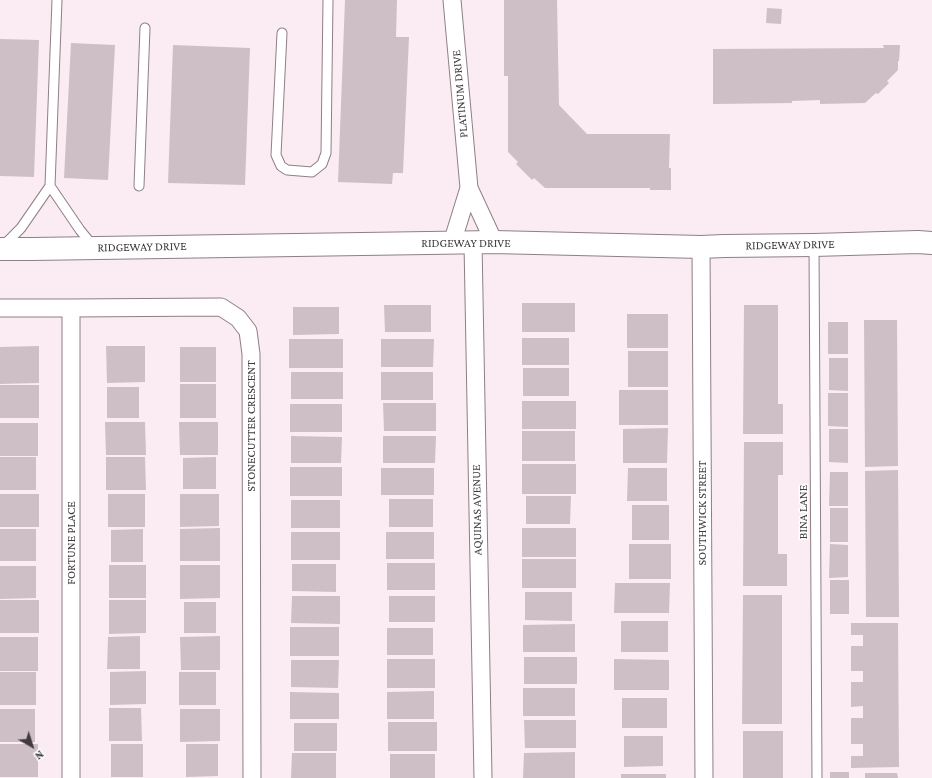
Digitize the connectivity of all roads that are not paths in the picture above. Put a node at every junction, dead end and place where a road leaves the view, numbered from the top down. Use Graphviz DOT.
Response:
graph roads {
  1 [pos="57,0"];
  2 [pos="328,0"];
  3 [pos="452,0"];
  4 [pos="145,28"];
  5 [pos="282,33"];
  6 [pos="50,186"];
  7 [pos="139,186"];
  8 [pos="469,188"];
  9 [pos="494,242"];
  10 [pos="462,243"];
  11 [pos="932,243"];
  12 [pos="814,245"];
  13 [pos="701,247"];
  14 [pos="95,248"];
  15 [pos="0,249"];
  16 [pos="0,308"];
  17 [pos="71,308"];
  18 [pos="72,778"];
  19 [pos="252,778"];
  20 [pos="483,778"];
  21 [pos="704,778"];
  22 [pos="817,778"];
  1 -- 6 [label="lane"];
  2 -- 5 [label="lane"];
  3 -- 8 [label="street, PLATINUM DRIVE"];
  4 -- 7 [label="lane"];
  6 -- 14 [label="lane"];
  6 -- 15 [label="lane"];
  8 -- 9 [label="street, PLATINUM DRIVE"];
  8 -- 10 [label="street, PLATINUM DRIVE"];
  9 -- 10 [label="street, RIDGEWAY DRIVE"];
  9 -- 13 [label="street, RIDGEWAY DRIVE"];
  10 -- 14 [label="street, RIDGEWAY DRIVE"];
  10 -- 20 [label="street, AQUINAS AVENUE"];
  11 -- 12 [label="street, RIDGEWAY DRIVE"];
  12 -- 13 [label="street, RIDGEWAY DRIVE"];
  12 -- 22 [label="lane, BINA LANE"];
  13 -- 21 [label="street, SOUTHWICK STREET"];
  14 -- 15 [label="street, RIDGEWAY DRIVE"];
  16 -- 17 [label="street, STONECUTTER CRESCENT"];
  17 -- 18 [label="street, FORTUNE PLACE"];
  17 -- 19 [label="street, STONECUTTER CRESCENT"];
}
